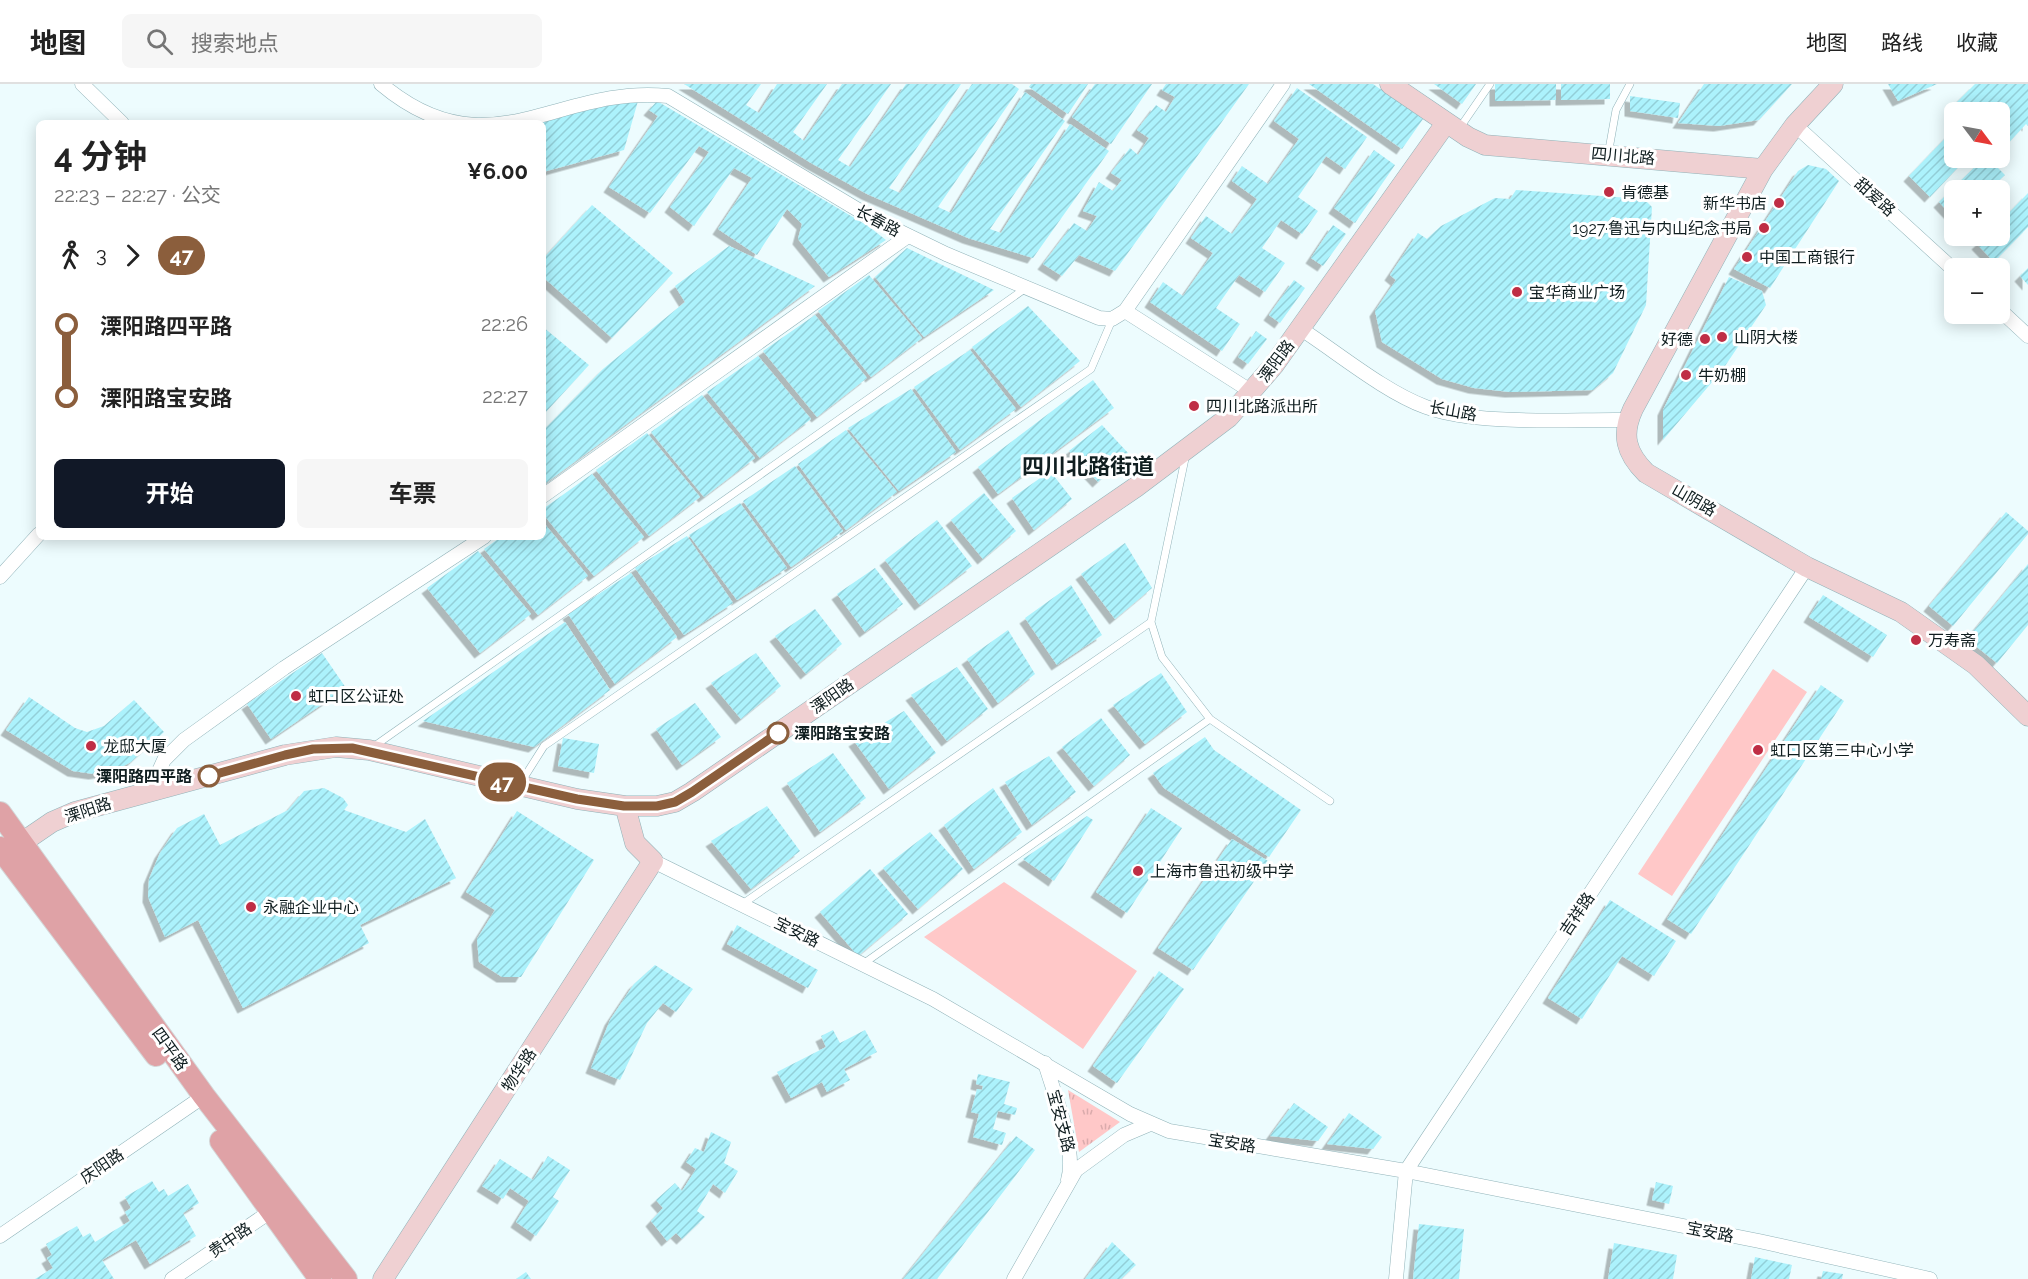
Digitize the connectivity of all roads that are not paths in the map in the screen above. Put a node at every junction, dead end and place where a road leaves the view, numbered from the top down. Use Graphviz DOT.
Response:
graph roads {
  1 [pos="82,84"];
  2 [pos="381,84"];
  3 [pos="1282,84"];
  4 [pos="1390,84"];
  5 [pos="1490,84"];
  6 [pos="1630,84"];
  7 [pos="1833,84"];
  8 [pos="422,118"];
  9 [pos="119,120"];
  10 [pos="448,120"];
  11 [pos="489,120"];
  12 [pos="1795,125"];
  13 [pos="1452,127"];
  14 [pos="1608,155"];
  15 [pos="1763,169"];
  16 [pos="908,237"];
  17 [pos="1944,261"];
  18 [pos="1026,288"];
  19 [pos="1125,311"];
  20 [pos="1112,319"];
  21 [pos="2010,319"];
  22 [pos="1301,329"];
  23 [pos="2028,336"];
  24 [pos="1252,392"];
  25 [pos="1627,420"];
  26 [pos="1186,450"];
  27 [pos="546,494"];
  28 [pos="36,537"];
  29 [pos="479,540"];
  30 [pos="1808,567"];
  31 [pos="0,577"];
  32 [pos="1151,622"];
  33 [pos="2028,716"];
  34 [pos="1210,719"];
  35 [pos="369,750"];
  36 [pos="518,786"];
  37 [pos="155,790"];
  38 [pos="1330,801"];
  39 [pos="624,806"];
  40 [pos="0,813"];
  41 [pos="9,848"];
  42 [pos="653,861"];
  43 [pos="741,905"];
  44 [pos="863,964"];
  45 [pos="1045,1063"];
  46 [pos="199,1100"];
  47 [pos="1150,1124"];
  48 [pos="1406,1172"];
  49 [pos="1068,1180"];
  50 [pos="279,1205"];
  51 [pos="0,1236"];
  52 [pos="172,1279"];
  53 [pos="320,1279"];
  54 [pos="346,1279"];
  55 [pos="383,1279"];
  56 [pos="1014,1279"];
  57 [pos="1396,1279"];
  58 [pos="1930,1279"];
  1 -- 9 [label="street"];
  2 -- 8 [label="street, 长春路"];
  3 -- 19 [label="street"];
  4 -- 13 [label="street, 四川北路"];
  5 -- 13 [label="lane"];
  6 -- 14 [label="lane"];
  7 -- 12 [label="street"];
  8 -- 10 [label="street, 长春路"];
  11 -- 16 [label="street, 长春路"];
  12 -- 15 [label="street"];
  12 -- 17 [label="street, 甜爱路"];
  13 -- 14 [label="street, 四川北路"];
  13 -- 22 [label="street, 溧阳路"];
  14 -- 15 [label="street, 四川北路"];
  15 -- 25 [label="street"];
  16 -- 18 [label="street, 长春路"];
  16 -- 27 [label="street"];
  18 -- 20 [label="street, 长春路"];
  18 -- 35 [label="lane"];
  19 -- 20 [label="street"];
  19 -- 24 [label="street"];
  20 -- 36 [label="lane"];
  21 -- 23 [label="street"];
  22 -- 24 [label="street, 溧阳路"];
  22 -- 25 [label="street, 长山路"];
  24 -- 26 [label="street, 溧阳路"];
  25 -- 30 [label="street, 山阴路"];
  26 -- 32 [label="lane"];
  26 -- 39 [label="street, 溧阳路"];
  28 -- 31 [label="street"];
  29 -- 37 [label="street"];
  30 -- 33 [label="street, 山阴路"];
  30 -- 48 [label="street, 吉祥路"];
  32 -- 34 [label="lane"];
  32 -- 43 [label="lane"];
  34 -- 38 [label="lane"];
  34 -- 44 [label="lane"];
  35 -- 36 [label="street, 溧阳路"];
  35 -- 37 [label="street, 溧阳路"];
  36 -- 39 [label="street, 溧阳路"];
  37 -- 41 [label="street, 溧阳路"];
  39 -- 42 [label="street, 宝安路"];
  40 -- 41 [label="main road, 四平路"];
  41 -- 46 [label="main road, 四平路"];
  42 -- 43 [label="street, 宝安路"];
  42 -- 55 [label="street, 物华路"];
  43 -- 44 [label="street, 宝安路"];
  44 -- 45 [label="street, 宝安路"];
  45 -- 47 [label="street, 宝安路"];
  45 -- 49 [label="street, 宝安支路"];
  46 -- 50 [label="main road, 四平路"];
  46 -- 51 [label="street, 庆阳路"];
  47 -- 48 [label="street, 宝安路"];
  47 -- 49 [label="street, 宝安支路"];
  48 -- 57 [label="street, 吉祥路"];
  48 -- 58 [label="street, 宝安路"];
  49 -- 56 [label="street, 宝安支路"];
  50 -- 52 [label="street, 贵中路"];
  50 -- 53 [label="main road, 四平路"];
  50 -- 54 [label="main road, 四平路"];
}
